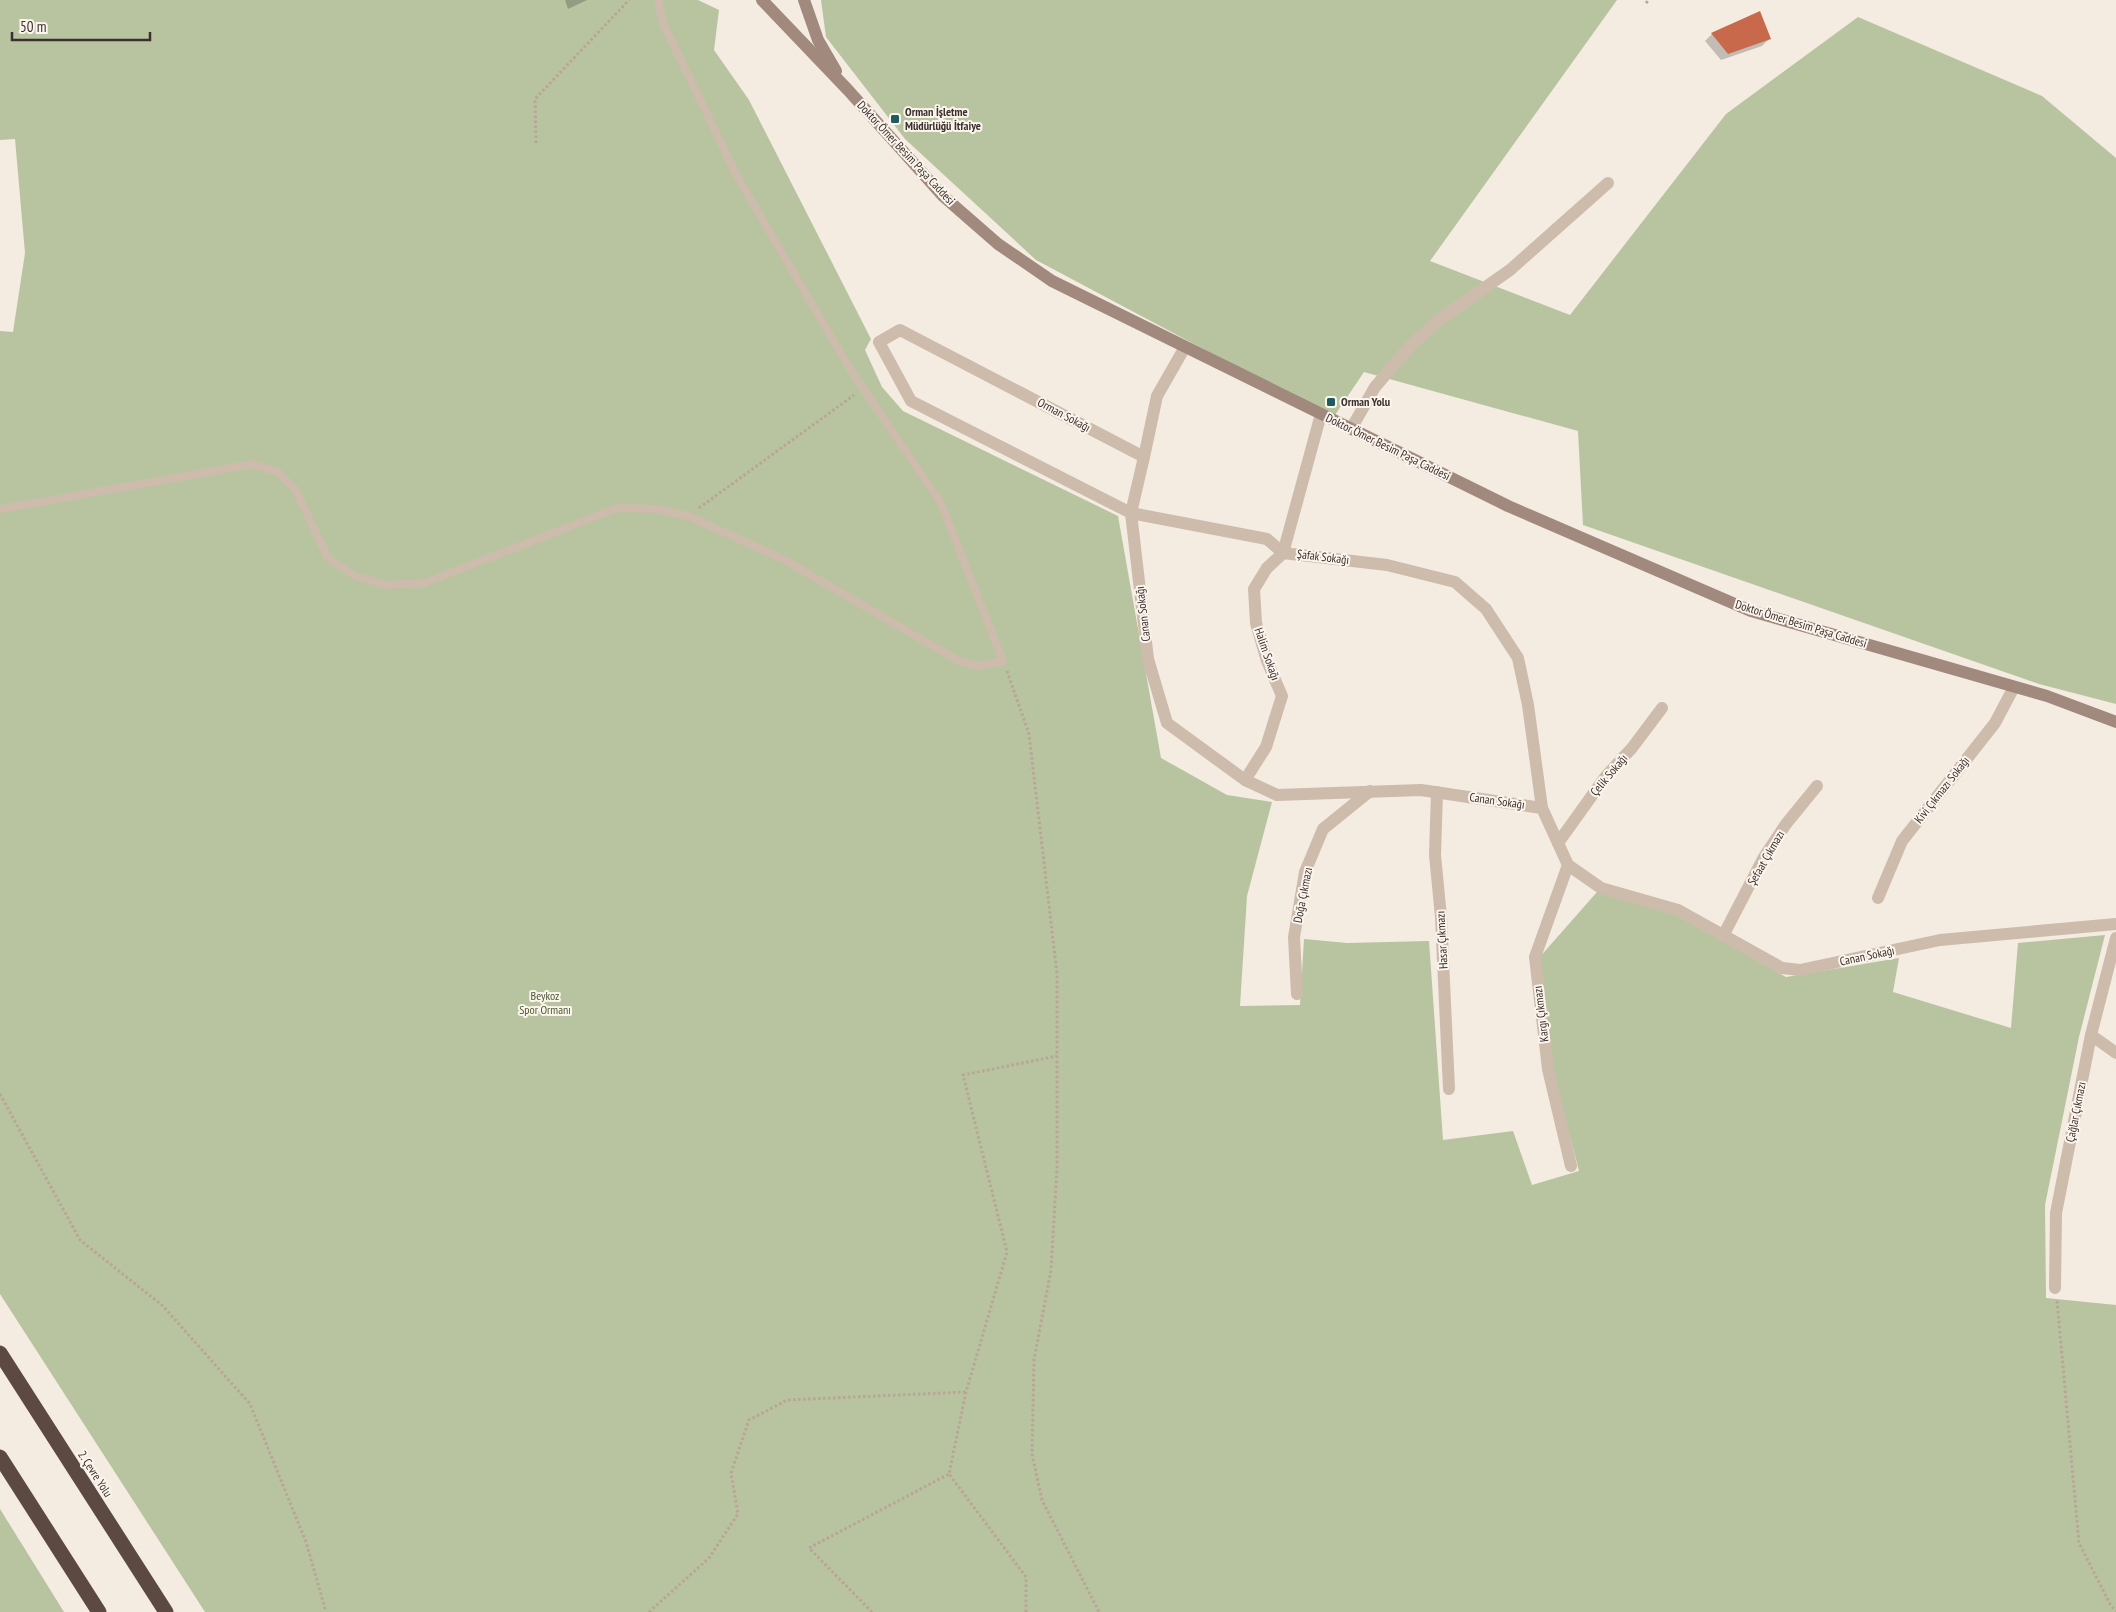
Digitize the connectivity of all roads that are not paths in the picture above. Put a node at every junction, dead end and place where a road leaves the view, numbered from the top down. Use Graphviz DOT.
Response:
graph roads {
  1 [pos="658,0"];
  2 [pos="762,0"];
  3 [pos="804,0"];
  4 [pos="848,90"];
  5 [pos="1608,183"];
  6 [pos="1185,347"];
  7 [pos="911,401"];
  8 [pos="1321,414"];
  9 [pos="1351,429"];
  10 [pos="1144,457"];
  11 [pos="0,508"];
  12 [pos="1131,513"];
  13 [pos="1283,552"];
  14 [pos="2014,687"];
  15 [pos="1662,708"];
  16 [pos="2116,722"];
  17 [pos="1245,780"];
  18 [pos="1817,786"];
  19 [pos="1370,792"];
  20 [pos="1437,792"];
  21 [pos="1542,808"];
  22 [pos="1558,842"];
  23 [pos="1568,865"];
  24 [pos="1878,898"];
  25 [pos="2116,924"];
  26 [pos="1723,936"];
  27 [pos="2116,938"];
  28 [pos="1297,994"];
  29 [pos="2090,1035"];
  30 [pos="2116,1053"];
  31 [pos="1449,1089"];
  32 [pos="1571,1166"];
  33 [pos="2055,1288"];
  34 [pos="0,1353"];
  35 [pos="0,1457"];
  36 [pos="99,1612"];
  37 [pos="166,1612"];
  1 -- 11 [label="lane"];
  2 -- 4 [label="street, Doktor Ömer Besim Paşa Caddesi"];
  3 -- 4 [label="street"];
  4 -- 6 [label="street, Doktor Ömer Besim Paşa Caddesi"];
  5 -- 9 [label="street"];
  6 -- 8 [label="street, Doktor Ömer Besim Paşa Caddesi"];
  6 -- 10 [label="street"];
  7 -- 10 [label="street, Orman Sokağı"];
  7 -- 12 [label="street, Şafak Sokağı"];
  8 -- 9 [label="street, Doktor Ömer Besim Paşa Caddesi"];
  8 -- 13 [label="street, Halim Sokağı"];
  9 -- 14 [label="street, Doktor Ömer Besim Paşa Caddesi"];
  10 -- 12 [label="street, Canan Sokağı"];
  12 -- 13 [label="street, Şafak Sokağı"];
  12 -- 17 [label="street, Canan Sokağı"];
  13 -- 17 [label="street, Halim Sokağı"];
  13 -- 21 [label="street, Şafak Sokağı"];
  14 -- 16 [label="street, Doktor Ömer Besim Paşa Caddesi"];
  14 -- 24 [label="street, Kivi Çıkmazı Sokağı"];
  15 -- 22 [label="street, Çelik Sokağı"];
  17 -- 19 [label="street, Canan Sokağı"];
  18 -- 26 [label="street, Şefaat Çıkmazı"];
  19 -- 20 [label="street, Canan Sokağı"];
  19 -- 28 [label="street, Doğa Çıkmazı"];
  20 -- 21 [label="street, Canan Sokağı"];
  20 -- 31 [label="street, Hasar Çıkmazı"];
  21 -- 22 [label="street, Canan Sokağı"];
  22 -- 23 [label="street, Canan Sokağı"];
  23 -- 26 [label="street, Canan Sokağı"];
  23 -- 32 [label="street, Kargı Çıkmazı"];
  25 -- 26 [label="street, Canan Sokağı"];
  27 -- 29 [label="street, Çağlar Çıkmazı"];
  29 -- 30 [label="street"];
  29 -- 33 [label="street, Çağlar Çıkmazı"];
  34 -- 37 [label="highway, 2. Çevre Yolu"];
  35 -- 36 [label="highway"];
}
